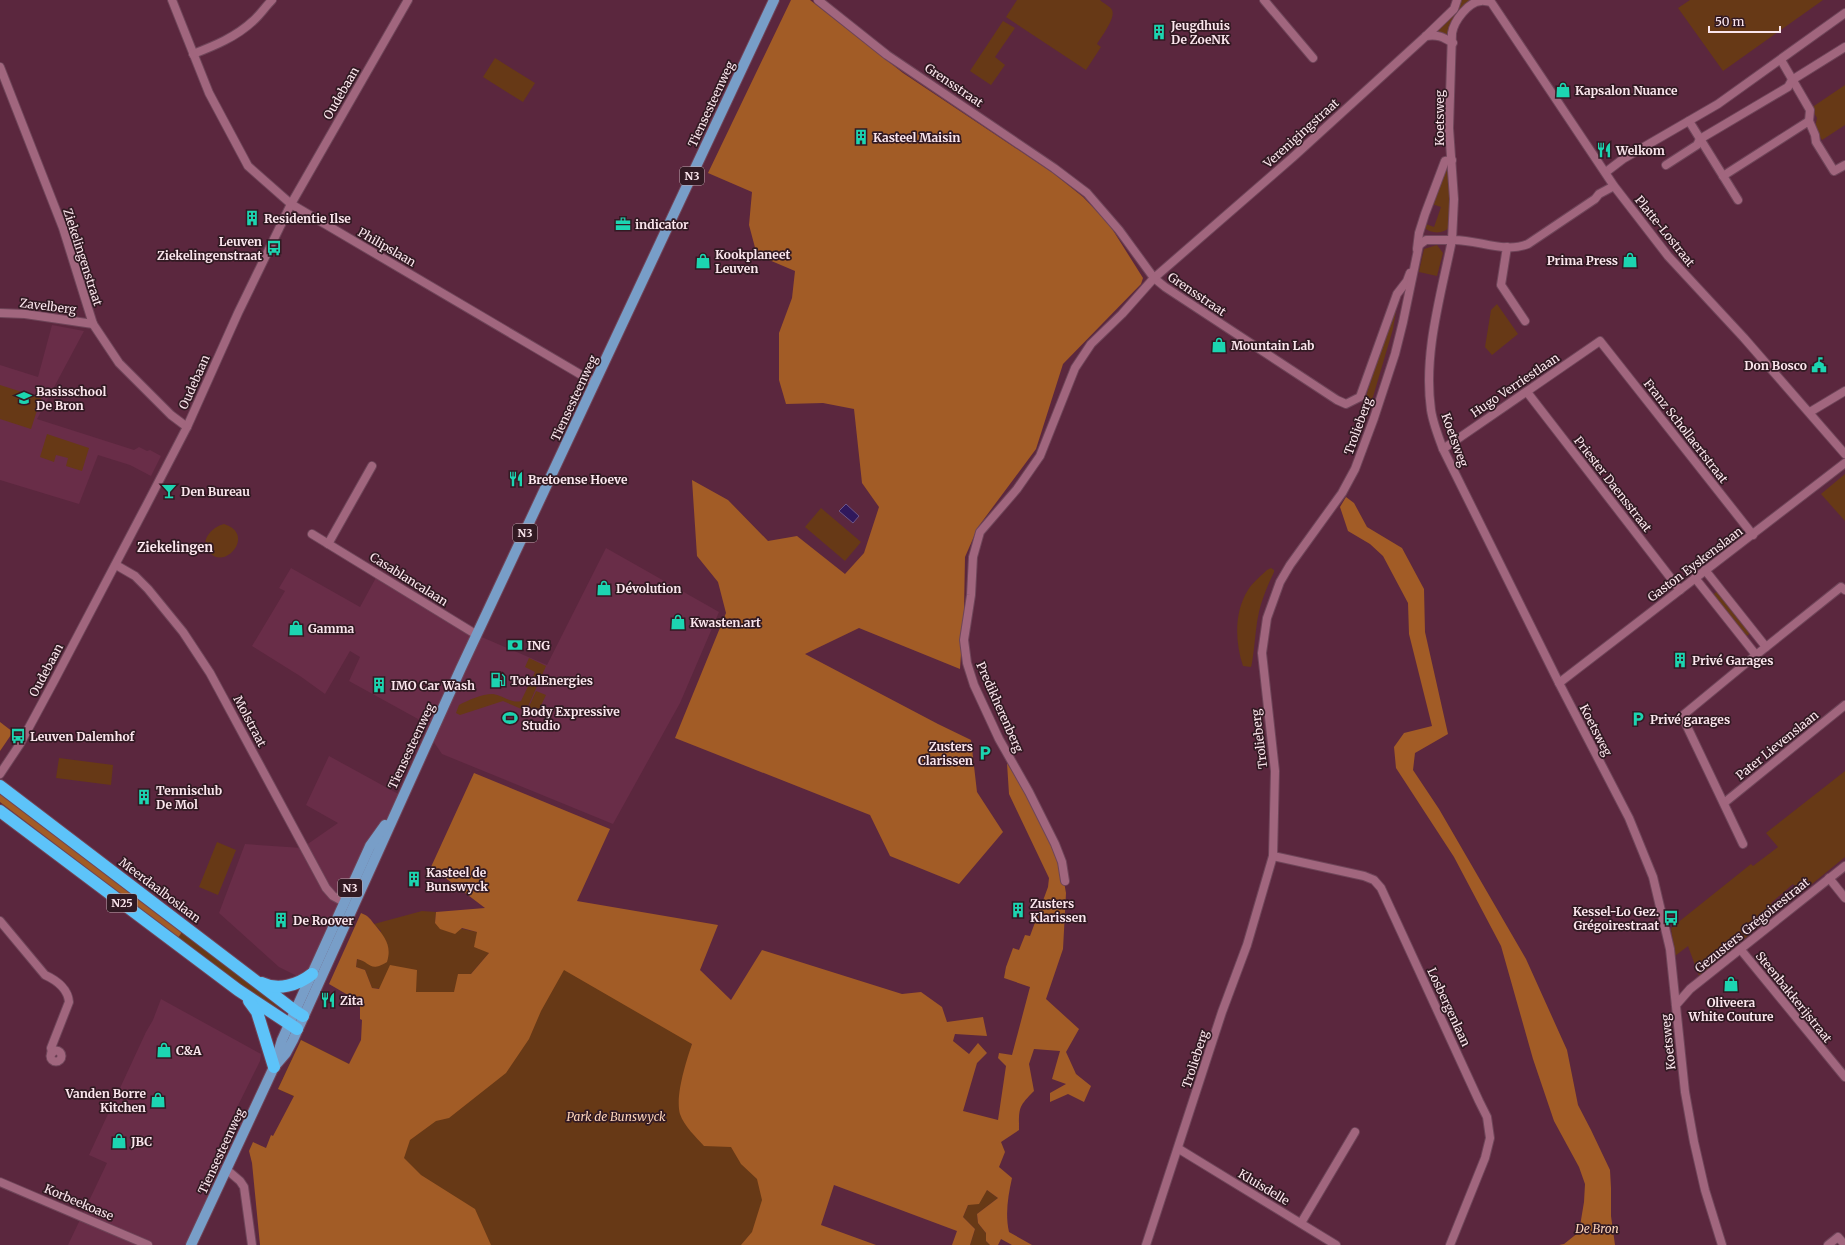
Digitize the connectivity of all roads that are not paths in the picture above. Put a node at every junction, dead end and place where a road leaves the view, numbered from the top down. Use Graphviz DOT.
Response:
graph roads {
  1 [pos="172,0"];
  2 [pos="272,0"];
  3 [pos="408,0"];
  4 [pos="774,0"];
  5 [pos="818,0"];
  6 [pos="1264,0"];
  7 [pos="1457,0"];
  8 [pos="1491,2"];
  9 [pos="1845,13"];
  10 [pos="1426,36"];
  11 [pos="1453,43"];
  12 [pos="1845,47"];
  13 [pos="193,54"];
  14 [pos="1313,58"];
  15 [pos="1781,60"];
  16 [pos="0,67"];
  17 [pos="1792,80"];
  18 [pos="1689,121"];
  19 [pos="1809,121"];
  20 [pos="1700,139"];
  21 [pos="1452,160"];
  22 [pos="1666,165"];
  23 [pos="1845,165"];
  24 [pos="1606,172"];
  25 [pos="1723,176"];
  26 [pos="1614,186"];
  27 [pos="1738,200"];
  28 [pos="291,204"];
  29 [pos="1452,240"];
  30 [pos="1419,245"];
  31 [pos="1507,247"];
  32 [pos="1154,278"];
  33 [pos="0,314"];
  34 [pos="1525,321"];
  35 [pos="93,324"];
  36 [pos="1600,341"];
  37 [pos="595,383"];
  38 [pos="1845,391"];
  39 [pos="1527,392"];
  40 [pos="1810,412"];
  41 [pos="187,427"];
  42 [pos="1443,449"];
  43 [pos="1845,454"];
  44 [pos="1845,463"];
  45 [pos="372,466"];
  46 [pos="312,534"];
  47 [pos="1753,535"];
  48 [pos="328,544"];
  49 [pos="116,565"];
  50 [pos="1705,570"];
  51 [pos="1696,578"];
  52 [pos="1843,589"];
  53 [pos="1680,590"];
  54 [pos="476,635"];
  55 [pos="1766,647"];
  56 [pos="1756,655"];
  57 [pos="1559,683"];
  58 [pos="1845,705"];
  59 [pos="0,774"];
  60 [pos="0,786"];
  61 [pos="1724,803"];
  62 [pos="397,807"];
  63 [pos="3,814"];
  64 [pos="1743,844"];
  65 [pos="1273,856"];
  66 [pos="1845,866"];
  67 [pos="1829,878"];
  68 [pos="1066,880"];
  69 [pos="1845,898"];
  70 [pos="344,902"];
  71 [pos="0,921"];
  72 [pos="1740,950"];
  73 [pos="312,974"];
  74 [pos="249,975"];
  75 [pos="238,990"];
  76 [pos="1676,1005"];
  77 [pos="299,1014"];
  78 [pos="293,1027"];
  79 [pos="52,1053"];
  80 [pos="274,1068"];
  81 [pos="1845,1077"];
  82 [pos="1355,1132"];
  83 [pos="1179,1149"];
  84 [pos="226,1169"];
  85 [pos="0,1182"];
  86 [pos="1301,1223"];
  87 [pos="1845,1244"];
  88 [pos="148,1245"];
  89 [pos="191,1245"];
  90 [pos="252,1245"];
  91 [pos="1146,1245"];
  92 [pos="1336,1245"];
  93 [pos="1450,1245"];
  94 [pos="1722,1245"];
  95 [pos="1828,1245"];
  1 -- 13 [label="street, Philipslaan"];
  2 -- 13 [label="street"];
  3 -- 28 [label="street, Oudebaan"];
  4 -- 37 [label="main road, Tiensesteenweg / N3"];
  5 -- 32 [label="street, Grensstraat"];
  6 -- 14 [label="street"];
  7 -- 10 [label="street, Verenigingstraat"];
  8 -- 11 [label="street, Koetsweg"];
  8 -- 24 [label="street, Platte-Lostraat"];
  9 -- 15 [label="street"];
  10 -- 11 [label="street"];
  10 -- 32 [label="street, Verenigingstraat"];
  11 -- 21 [label="street, Koetsweg"];
  12 -- 17 [label="street"];
  13 -- 28 [label="street, Philipslaan"];
  15 -- 17 [label="street"];
  15 -- 18 [label="street"];
  16 -- 35 [label="street, Ziekelingenstraat"];
  17 -- 19 [label="street"];
  17 -- 20 [label="street"];
  18 -- 20 [label="street"];
  18 -- 24 [label="street"];
  19 -- 23 [label="street"];
  19 -- 25 [label="street"];
  20 -- 22 [label="street"];
  20 -- 25 [label="street"];
  21 -- 29 [label="street, Koetsweg"];
  21 -- 30 [label="street, Grensstraat"];
  24 -- 26 [label="street, Platte-Lostraat"];
  25 -- 27 [label="street"];
  26 -- 31 [label="street"];
  26 -- 40 [label="street, Platte-Lostraat"];
  28 -- 37 [label="street, Philipslaan"];
  28 -- 41 [label="street, Oudebaan"];
  29 -- 30 [label="street"];
  29 -- 31 [label="street"];
  29 -- 42 [label="street, Koetsweg"];
  30 -- 32 [label="street, Grensstraat"];
  30 -- 65 [label="street, Trolieberg"];
  31 -- 34 [label="street"];
  32 -- 68 [label="street, Predikherenberg"];
  33 -- 35 [label="street, Zavelberg"];
  35 -- 41 [label="street, Ziekelingenstraat"];
  36 -- 39 [label="street, Hugo Verriestlaan"];
  36 -- 47 [label="street, Franz Schollaertstraat"];
  37 -- 54 [label="main road, Tiensesteenweg / N3"];
  38 -- 40 [label="street"];
  39 -- 42 [label="street, Hugo Verriestlaan"];
  39 -- 53 [label="street, Priester Daensstraat"];
  40 -- 43 [label="street, Platte-Lostraat"];
  41 -- 49 [label="street, Oudebaan"];
  42 -- 57 [label="street, Koetsweg"];
  44 -- 47 [label="street, Gaston Eyskenslaan"];
  45 -- 48 [label="street"];
  46 -- 48 [label="street, Casablancalaan"];
  47 -- 50 [label="street, Gaston Eyskenslaan"];
  48 -- 54 [label="street, Casablancalaan"];
  49 -- 59 [label="street, Oudebaan"];
  49 -- 70 [label="street, Molstraat"];
  50 -- 51 [label="street, Gaston Eyskenslaan"];
  50 -- 55 [label="street"];
  51 -- 53 [label="street, Gaston Eyskenslaan"];
  51 -- 56 [label="street"];
  52 -- 55 [label="street"];
  53 -- 57 [label="street, Gaston Eyskenslaan"];
  54 -- 62 [label="main road, Tiensesteenweg / N3"];
  55 -- 56 [label="street"];
  56 -- 61 [label="street"];
  57 -- 76 [label="street, Koetsweg"];
  58 -- 61 [label="street, Pater Lievenslaan"];
  60 -- 74 [label="highway, Meerdaalboslaan / N25"];
  61 -- 64 [label="street"];
  62 -- 70 [label="main road, Tiensesteenweg / N3"];
  62 -- 77 [label="main road, Tiensesteenweg / N3"];
  63 -- 75 [label="highway, N25"];
  65 -- 83 [label="street, Trolieberg"];
  65 -- 93 [label="street, Losbergenlaan"];
  66 -- 67 [label="street, Gezusters Grégoirestraat"];
  67 -- 69 [label="street"];
  67 -- 72 [label="street, Gezusters Grégoirestraat"];
  70 -- 73 [label="main road, Tiensesteenweg / N3"];
  71 -- 79 [label="street"];
  72 -- 76 [label="street, Gezusters Grégoirestraat"];
  72 -- 81 [label="street, Steenbakkerijstraat"];
  73 -- 74 [label="highway"];
  73 -- 77 [label="main road, Tiensesteenweg / N3"];
  74 -- 77 [label="highway, Meerdaalboslaan / N25"];
  75 -- 78 [label="highway, N25"];
  75 -- 80 [label="highway"];
  76 -- 94 [label="street, Koetsweg"];
  77 -- 78 [label="main road, Tiensesteenweg / N3"];
  78 -- 80 [label="main road, Tiensesteenweg / N3"];
  80 -- 84 [label="main road, Tiensesteenweg / N3"];
  82 -- 86 [label="street"];
  83 -- 86 [label="street, Kluisdelle"];
  83 -- 91 [label="street, Trolieberg"];
  84 -- 89 [label="main road, Tiensesteenweg / N3"];
  84 -- 90 [label="street"];
  85 -- 88 [label="street, Korbeekoase"];
  86 -- 92 [label="street, Kluisdelle"];
  87 -- 95 [label="street"];
}
